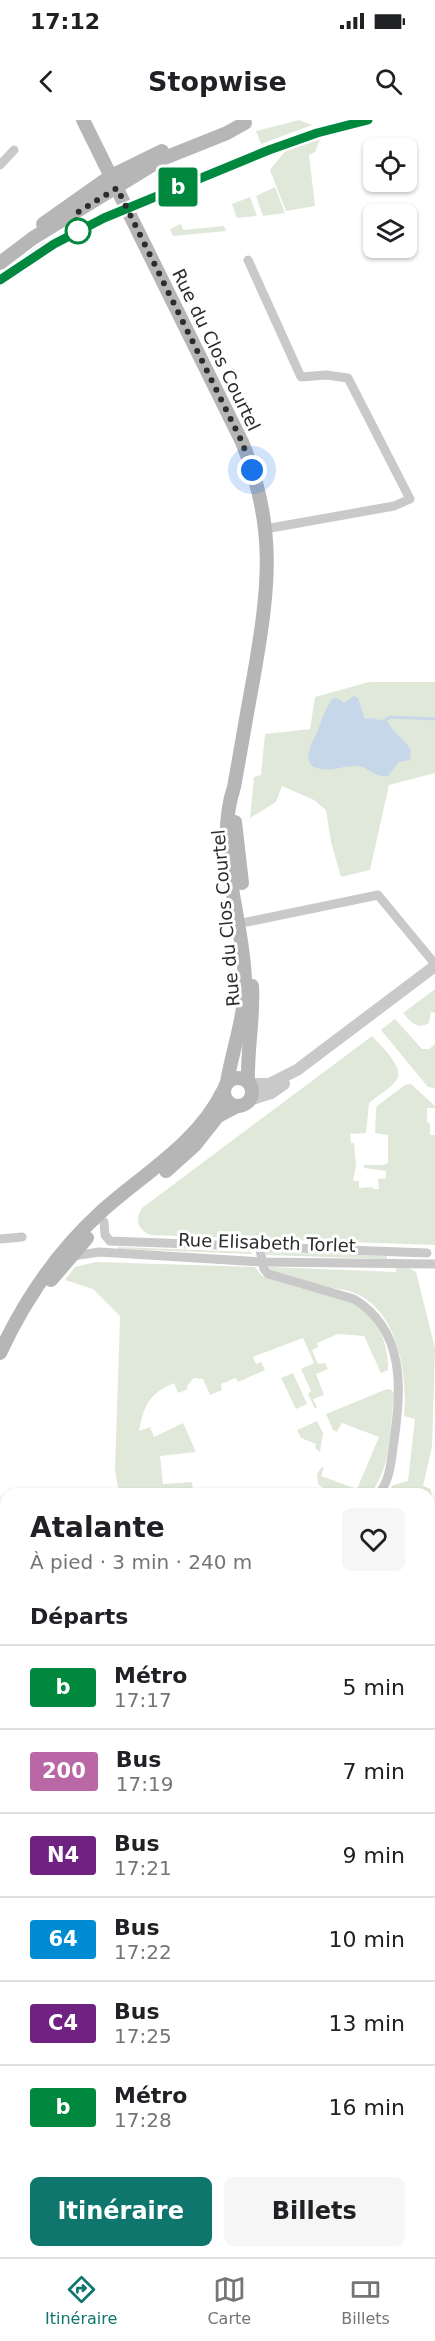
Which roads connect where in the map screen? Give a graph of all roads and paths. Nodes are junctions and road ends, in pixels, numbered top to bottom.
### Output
1 (83, 120) edge
2 (250, 121) edge
3 (14, 150) dead end
4 (0, 165) edge
5 (114, 182) junction
6 (248, 260) dead end
7 (0, 263) edge
8 (265, 529) junction
9 (234, 787) junction
10 (247, 922) junction
11 (435, 965) edge
12 (297, 1070) junction
13 (249, 1083) junction
14 (225, 1086) junction
15 (243, 1103) junction
16 (112, 1203) junction
17 (104, 1222) junction
18 (88, 1236) junction
19 (22, 1237) dead end
20 (0, 1239) edge
21 (73, 1239) junction
22 (110, 1241) junction
23 (259, 1245) junction
24 (99, 1252) junction
25 (427, 1253) dead end
26 (70, 1256) junction
27 (262, 1262) junction
28 (435, 1264) edge
29 (16, 1324) junction
30 (0, 1353) edge
31 (382, 1488) edge

1 - 5 main road, Rue du Clos Courtel
2 - 5 main road
3 - 4 street
5 - 7 main road
5 - 8 main road, Rue du Clos Courtel
6 - 8 street
8 - 9 main road, Rue du Clos Courtel
9 - 10 main road, Rue du Clos Courtel
9 - 14 main road, Rue du Clos Courtel
10 - 11 street
10 - 13 main road, Rue du Clos Courtel
11 - 12 street
12 - 13 street
12 - 15 street
13 - 14 main road
13 - 15 main road
14 - 15 main road
14 - 16 main road, Rue du Clos Courtel
15 - 17 main road
16 - 18 street
16 - 21 main road, Rue du Clos Courtel
17 - 18 main road
17 - 22 street
18 - 21 street, Rue Elisabeth Torlet
18 - 22 street, Rue Elisabeth Torlet
18 - 24 street
18 - 26 main road
19 - 20 street
21 - 29 main road, Rue du Clos Courtel
22 - 23 street, Rue Elisabeth Torlet
23 - 25 street, Rue Elisabeth Torlet
23 - 27 street
24 - 26 street, Rue Elisabeth Torlet
24 - 27 street, Rue Elisabeth Torlet
26 - 29 main road
27 - 28 street, Rue Elisabeth Torlet
27 - 31 street
29 - 30 main road

